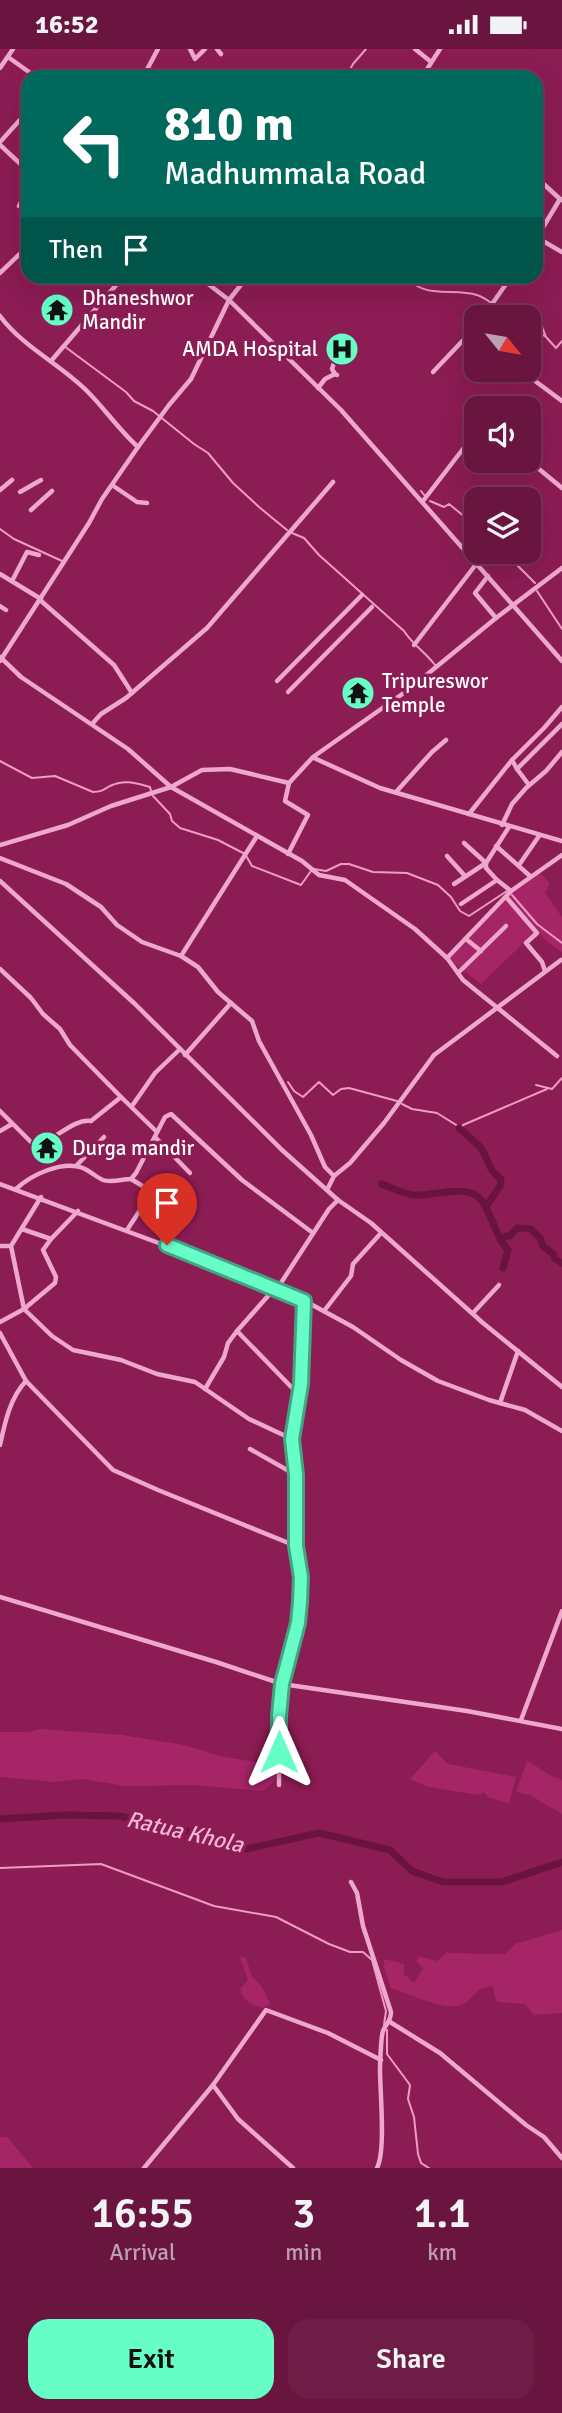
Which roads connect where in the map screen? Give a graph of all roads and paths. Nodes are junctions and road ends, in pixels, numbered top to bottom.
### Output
1 (13, 49) edge
2 (158, 49) edge
3 (190, 49) edge
4 (205, 49) edge
5 (415, 49) edge
6 (440, 49) edge
7 (8, 57) junction
8 (430, 61) junction
9 (0, 68) edge
10 (26, 70) edge
11 (147, 70) edge
12 (426, 70) edge
13 (21, 119) edge
14 (0, 143) edge
15 (21, 164) edge
16 (543, 183) edge
17 (561, 199) edge
18 (21, 202) edge
19 (19, 206) dead end
20 (543, 226) edge
21 (543, 241) edge
22 (562, 252) edge
23 (21, 253) edge
24 (0, 273) edge
25 (116, 284) edge
26 (210, 284) edge
27 (242, 284) edge
28 (506, 284) edge
29 (229, 300) junction
30 (491, 305) edge
31 (0, 316) edge
32 (464, 339) edge
33 (335, 360) dead end
34 (51, 361) junction
35 (433, 372) dead end
36 (536, 382) edge
37 (318, 388) junction
38 (562, 401) edge
39 (138, 447) junction
40 (464, 448) edge
41 (541, 471) edge
42 (12, 480) dead end
43 (41, 480) dead end
44 (333, 482) dead end
45 (112, 485) junction
46 (562, 488) edge
47 (0, 490) edge
48 (52, 491) dead end
49 (20, 492) dead end
50 (423, 501) junction
51 (147, 503) dead end
52 (31, 510) dead end
53 (464, 548) edge
54 (38, 555) dead end
55 (476, 564) edge
56 (478, 564) edge
57 (562, 568) edge
58 (0, 574) edge
59 (488, 576) junction
60 (12, 581) junction
61 (362, 596) dead end
62 (41, 600) junction
63 (0, 606) edge
64 (512, 606) junction
65 (372, 607) dead end
66 (6, 610) dead end
67 (496, 618) junction
68 (414, 645) dead end
69 (1, 659) edge
70 (562, 661) edge
71 (277, 681) dead end
72 (288, 692) dead end
73 (132, 693) junction
74 (562, 707) edge
75 (92, 724) junction
76 (562, 724) edge
77 (446, 740) dead end
78 (562, 752) edge
79 (313, 758) junction
80 (512, 760) junction
81 (517, 769) junction
82 (289, 783) junction
83 (529, 785) junction
84 (171, 786) junction
85 (396, 792) junction
86 (469, 814) junction
87 (502, 825) junction
88 (509, 827) junction
89 (257, 836) junction
90 (539, 836) junction
91 (562, 841) edge
92 (464, 843) dead end
93 (0, 845) edge
94 (496, 846) junction
95 (288, 854) junction
96 (562, 855) edge
97 (447, 856) dead end
98 (0, 858) edge
99 (486, 863) junction
100 (519, 865) junction
101 (465, 876) junction
102 (530, 876) junction
103 (497, 880) junction
104 (0, 881) edge
105 (454, 884) dead end
106 (511, 891) junction
107 (506, 897) junction
108 (461, 904) dead end
109 (506, 926) dead end
110 (466, 939) junction
111 (481, 951) junction
112 (181, 956) junction
113 (446, 958) junction
114 (561, 960) edge
115 (0, 969) edge
116 (545, 971) junction
117 (458, 973) junction
118 (231, 1003) junction
119 (498, 1008) junction
120 (179, 1050) junction
121 (185, 1055) junction
122 (557, 1056) dead end
123 (121, 1097) junction
124 (132, 1106) junction
125 (0, 1111) edge
126 (12, 1124) junction
127 (0, 1131) edge
128 (156, 1134) junction
129 (104, 1137) dead end
130 (76, 1166) junction
131 (190, 1173) dead end
132 (334, 1176) junction
133 (131, 1179) junction
134 (0, 1184) edge
135 (327, 1189) junction
136 (15, 1190) junction
137 (152, 1192) junction
138 (41, 1197) junction
139 (338, 1200) junction
140 (174, 1209) dead end
141 (78, 1211) junction
142 (22, 1229) junction
143 (127, 1230) junction
144 (313, 1233) junction
145 (381, 1233) junction
146 (51, 1239) junction
147 (0, 1246) edge
148 (11, 1246) junction
149 (499, 1285) dead end
150 (276, 1289) junction
151 (304, 1301) junction
152 (24, 1309) junction
153 (324, 1311) junction
154 (473, 1313) junction
155 (0, 1322) edge
156 (237, 1331) junction
157 (0, 1333) edge
158 (518, 1351) junction
159 (26, 1381) junction
160 (562, 1387) edge
161 (205, 1389) junction
162 (299, 1395) junction
163 (500, 1403) junction
164 (562, 1431) edge
165 (292, 1439) junction
166 (0, 1445) edge
167 (250, 1449) dead end
168 (296, 1475) junction
169 (296, 1546) junction
170 (0, 1597) edge
171 (562, 1611) edge
172 (282, 1684) junction
173 (521, 1720) junction
174 (562, 1729) edge
175 (279, 1785) dead end
176 (351, 1882) dead end
177 (390, 2022) junction
178 (381, 2060) junction
179 (213, 2085) junction
180 (562, 2158) edge
181 (144, 2168) edge
182 (293, 2168) edge
183 (377, 2168) edge

1 - 7 street
2 - 11 street
3 - 4 street
5 - 8 street
6 - 8 street
7 - 9 street
7 - 10 street
8 - 12 street
13 - 14 street
14 - 15 street
16 - 17 street
17 - 20 street
18 - 19 street
21 - 22 street
23 - 24 street
25 - 34 street
26 - 29 street
27 - 29 street
28 - 30 street
29 - 37 street
29 - 39 street
31 - 34 street
32 - 35 street
33 - 37 street
34 - 39 street
36 - 38 street
37 - 50 street
39 - 45 street
40 - 50 street
41 - 46 street
42 - 47 street
43 - 49 street
44 - 73 street
45 - 51 street
45 - 62 street
48 - 52 street
50 - 53 street
54 - 60 street
55 - 68 street
56 - 59 street
57 - 64 street
58 - 60 street
59 - 64 street
59 - 67 street
60 - 62 street
61 - 71 street
62 - 69 street
62 - 73 street
63 - 66 street
64 - 67 street
64 - 70 street
65 - 72 street
67 - 79 street
69 - 75 street
73 - 75 street
74 - 80 street
75 - 84 street
76 - 81 street
77 - 85 street
78 - 83 street
79 - 82 street
79 - 85 street
80 - 81 street
80 - 86 street
81 - 83 street
82 - 84 street
82 - 95 street
83 - 87 street
84 - 89 street
84 - 93 street
85 - 86 street
86 - 87 street
87 - 88 street
88 - 90 street
88 - 94 street
89 - 95 street
89 - 112 street
90 - 91 street
90 - 100 street
92 - 99 street
94 - 99 street
94 - 100 street
95 - 113 street
96 - 102 street
97 - 101 street
98 - 112 street
99 - 101 street
99 - 103 street
100 - 102 street
101 - 105 street
102 - 106 street
103 - 106 street
103 - 108 street
104 - 120 street
106 - 107 street
107 - 110 street
107 - 116 street
109 - 111 street
110 - 111 street
110 - 113 street
111 - 117 street
112 - 118 street
113 - 117 street
114 - 116 street
115 - 123 street
116 - 119 street
117 - 119 street
118 - 121 street
118 - 132 street
119 - 122 street
119 - 132 street
120 - 121 street
120 - 124 street
121 - 135 street
123 - 124 street
123 - 126 street
124 - 128 street
125 - 126 street
126 - 127 street
128 - 131 street
128 - 133 street
128 - 144 street
129 - 130 street
130 - 133 street
130 - 136 street
132 - 135 street
133 - 137 street
134 - 136 street
135 - 139 street
136 - 138 street
137 - 140 street
137 - 143 street
138 - 141 street
138 - 142 street
139 - 144 street
139 - 145 street
141 - 143 street
141 - 146 street
142 - 146 street
142 - 148 street
143 - 150 street
144 - 150 street
145 - 153 street
145 - 154 street
146 - 152 street
147 - 148 street
148 - 152 street
149 - 154 street
150 - 151 street
150 - 156 street
151 - 153 street
151 - 162 street
152 - 155 street
152 - 161 street
153 - 163 street
154 - 158 street
156 - 161 street
156 - 162 street
157 - 159 street
158 - 160 street
158 - 163 street
159 - 166 street
159 - 169 street
161 - 165 street
162 - 165 street
163 - 164 street
165 - 168 street
167 - 168 street
168 - 169 street
169 - 172 street
170 - 172 street
171 - 173 street
172 - 173 street
172 - 175 street
173 - 174 street
176 - 177 street
177 - 178 street
177 - 180 street
178 - 179 street
178 - 183 street
179 - 181 street
179 - 182 street

